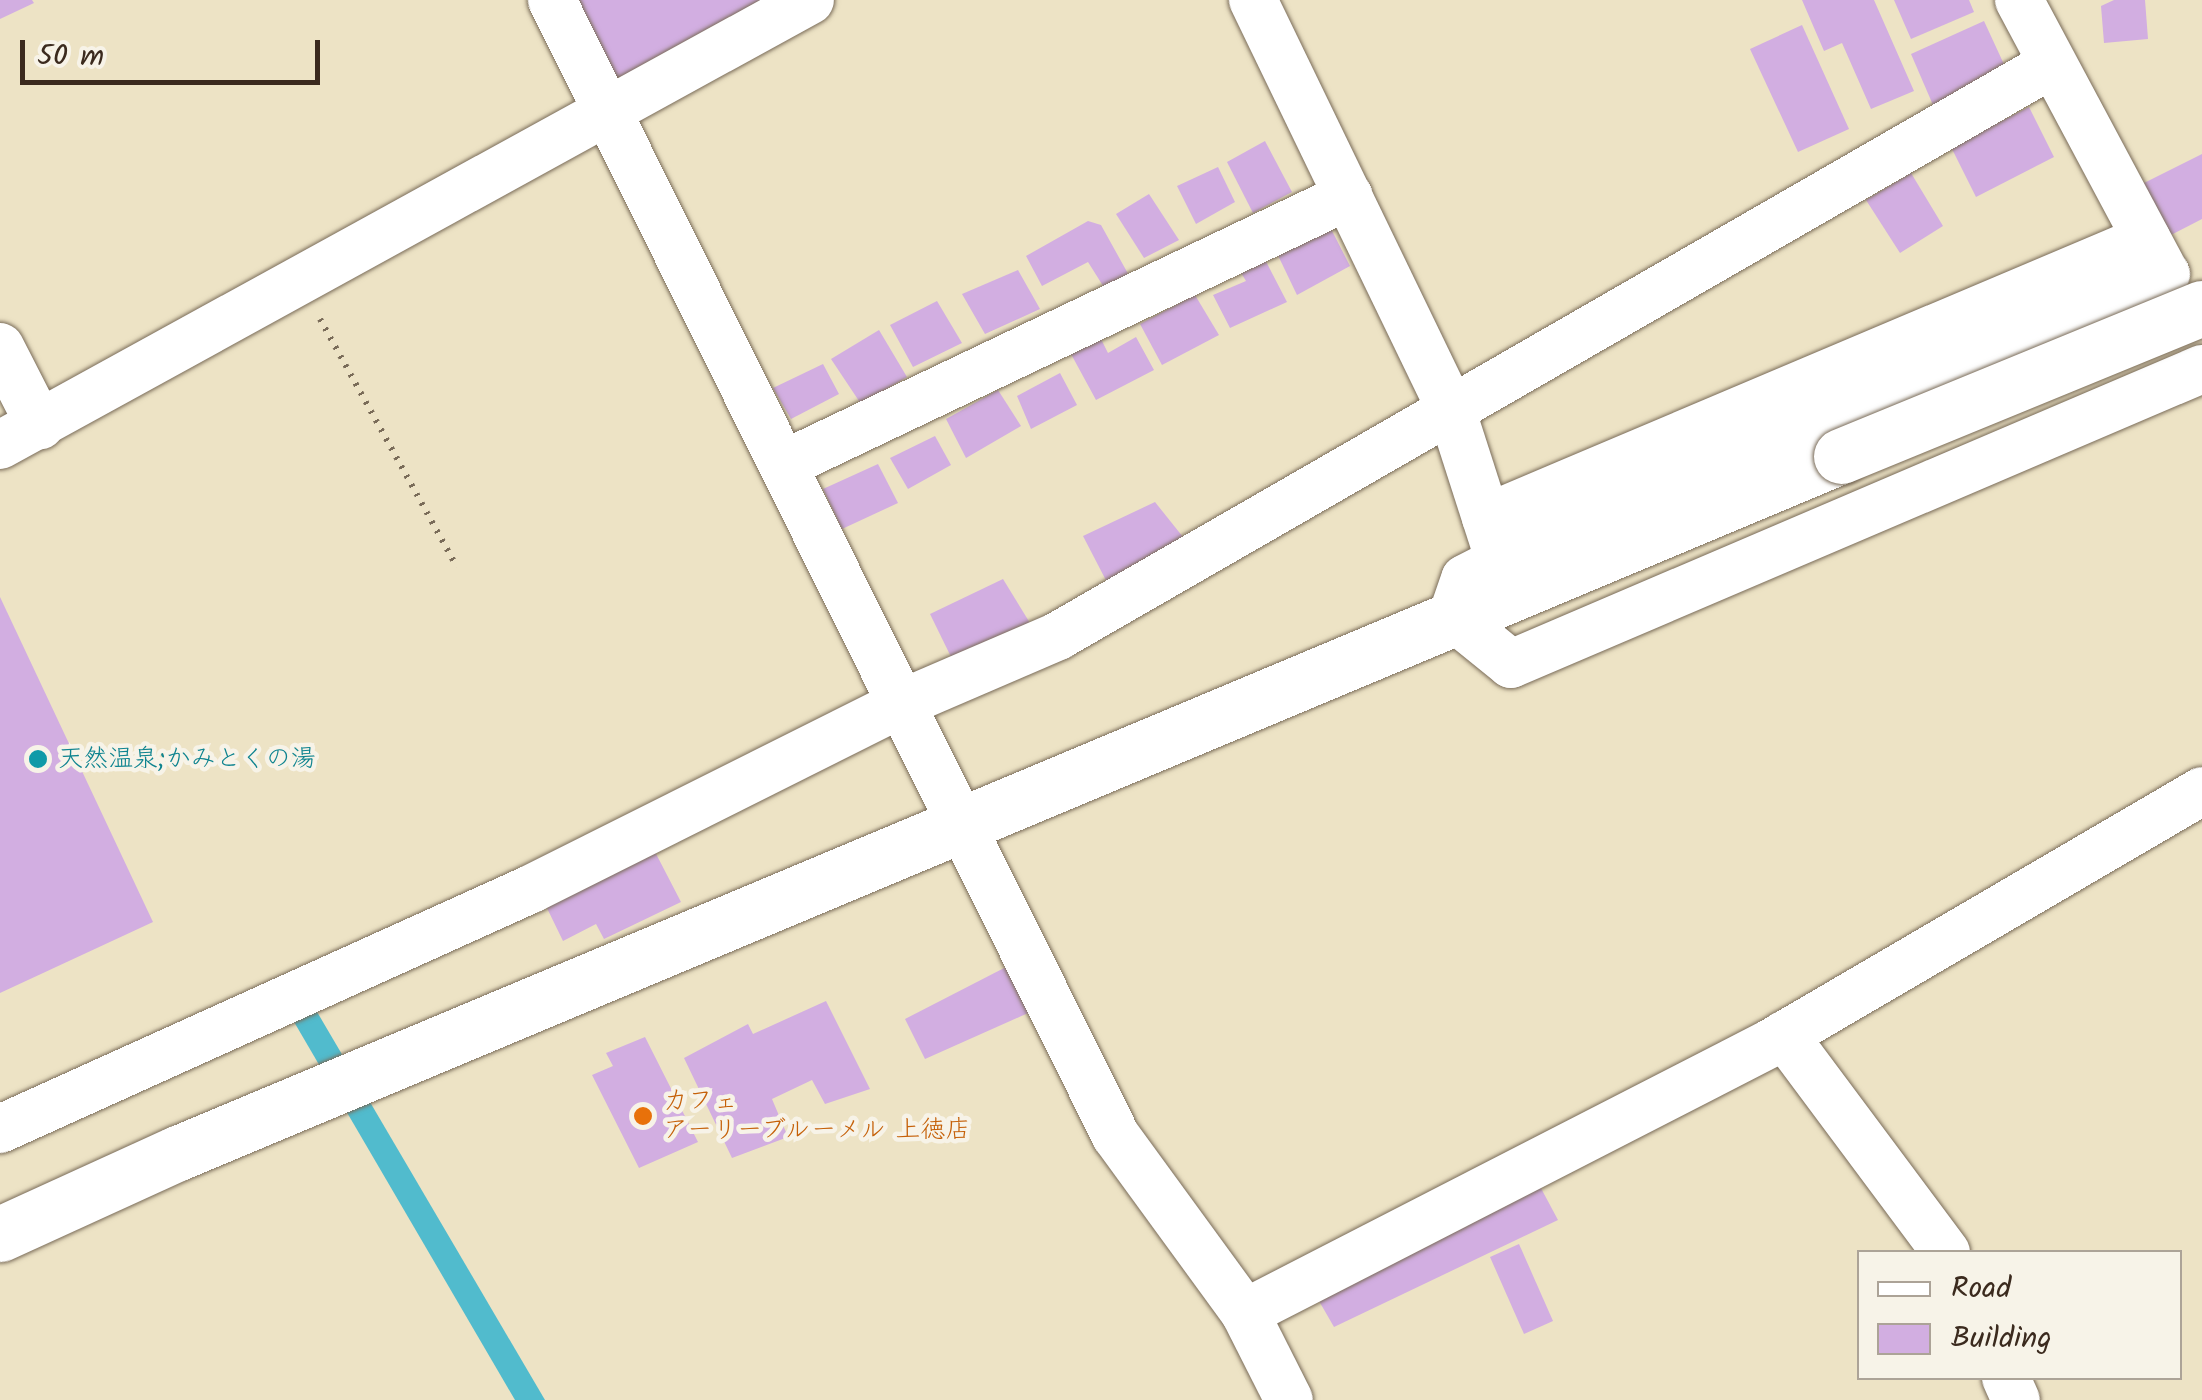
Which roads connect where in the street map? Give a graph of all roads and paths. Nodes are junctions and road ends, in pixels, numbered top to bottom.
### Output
1 (552, 0) edge
2 (810, 0) edge
3 (1253, 0) edge
4 (2019, 0) edge
5 (2050, 65) junction
6 (608, 114) junction
7 (1348, 196) junction
8 (2171, 274) edge
9 (300, 282) junction
10 (2202, 338) edge
11 (0, 348) edge
12 (2202, 369) edge
13 (1452, 412) junction
14 (20, 435) edge
15 (784, 464) junction
16 (1493, 539) junction
17 (457, 567) dead end
18 (1452, 616) junction
19 (905, 702) junction
20 (2202, 791) edge
21 (966, 828) junction
22 (1784, 1035) junction
23 (0, 1129) edge
24 (0, 1234) edge
25 (1945, 1250) edge
26 (1246, 1313) junction
27 (1289, 1400) edge

1 - 6 street
2 - 6 street
3 - 7 street
4 - 5 street
5 - 8 street
5 - 13 street
6 - 9 street
6 - 15 street
7 - 13 street
7 - 15 street
8 - 10 street
8 - 16 street
8 - 18 street, bridge
9 - 14 street
9 - 17 path
11 - 14 street
12 - 18 street
13 - 16 street
13 - 19 street
15 - 19 street
16 - 18 street
18 - 21 street
19 - 21 street
19 - 23 street
20 - 22 street
21 - 24 street
21 - 26 street
22 - 25 street
22 - 26 street
26 - 27 street

